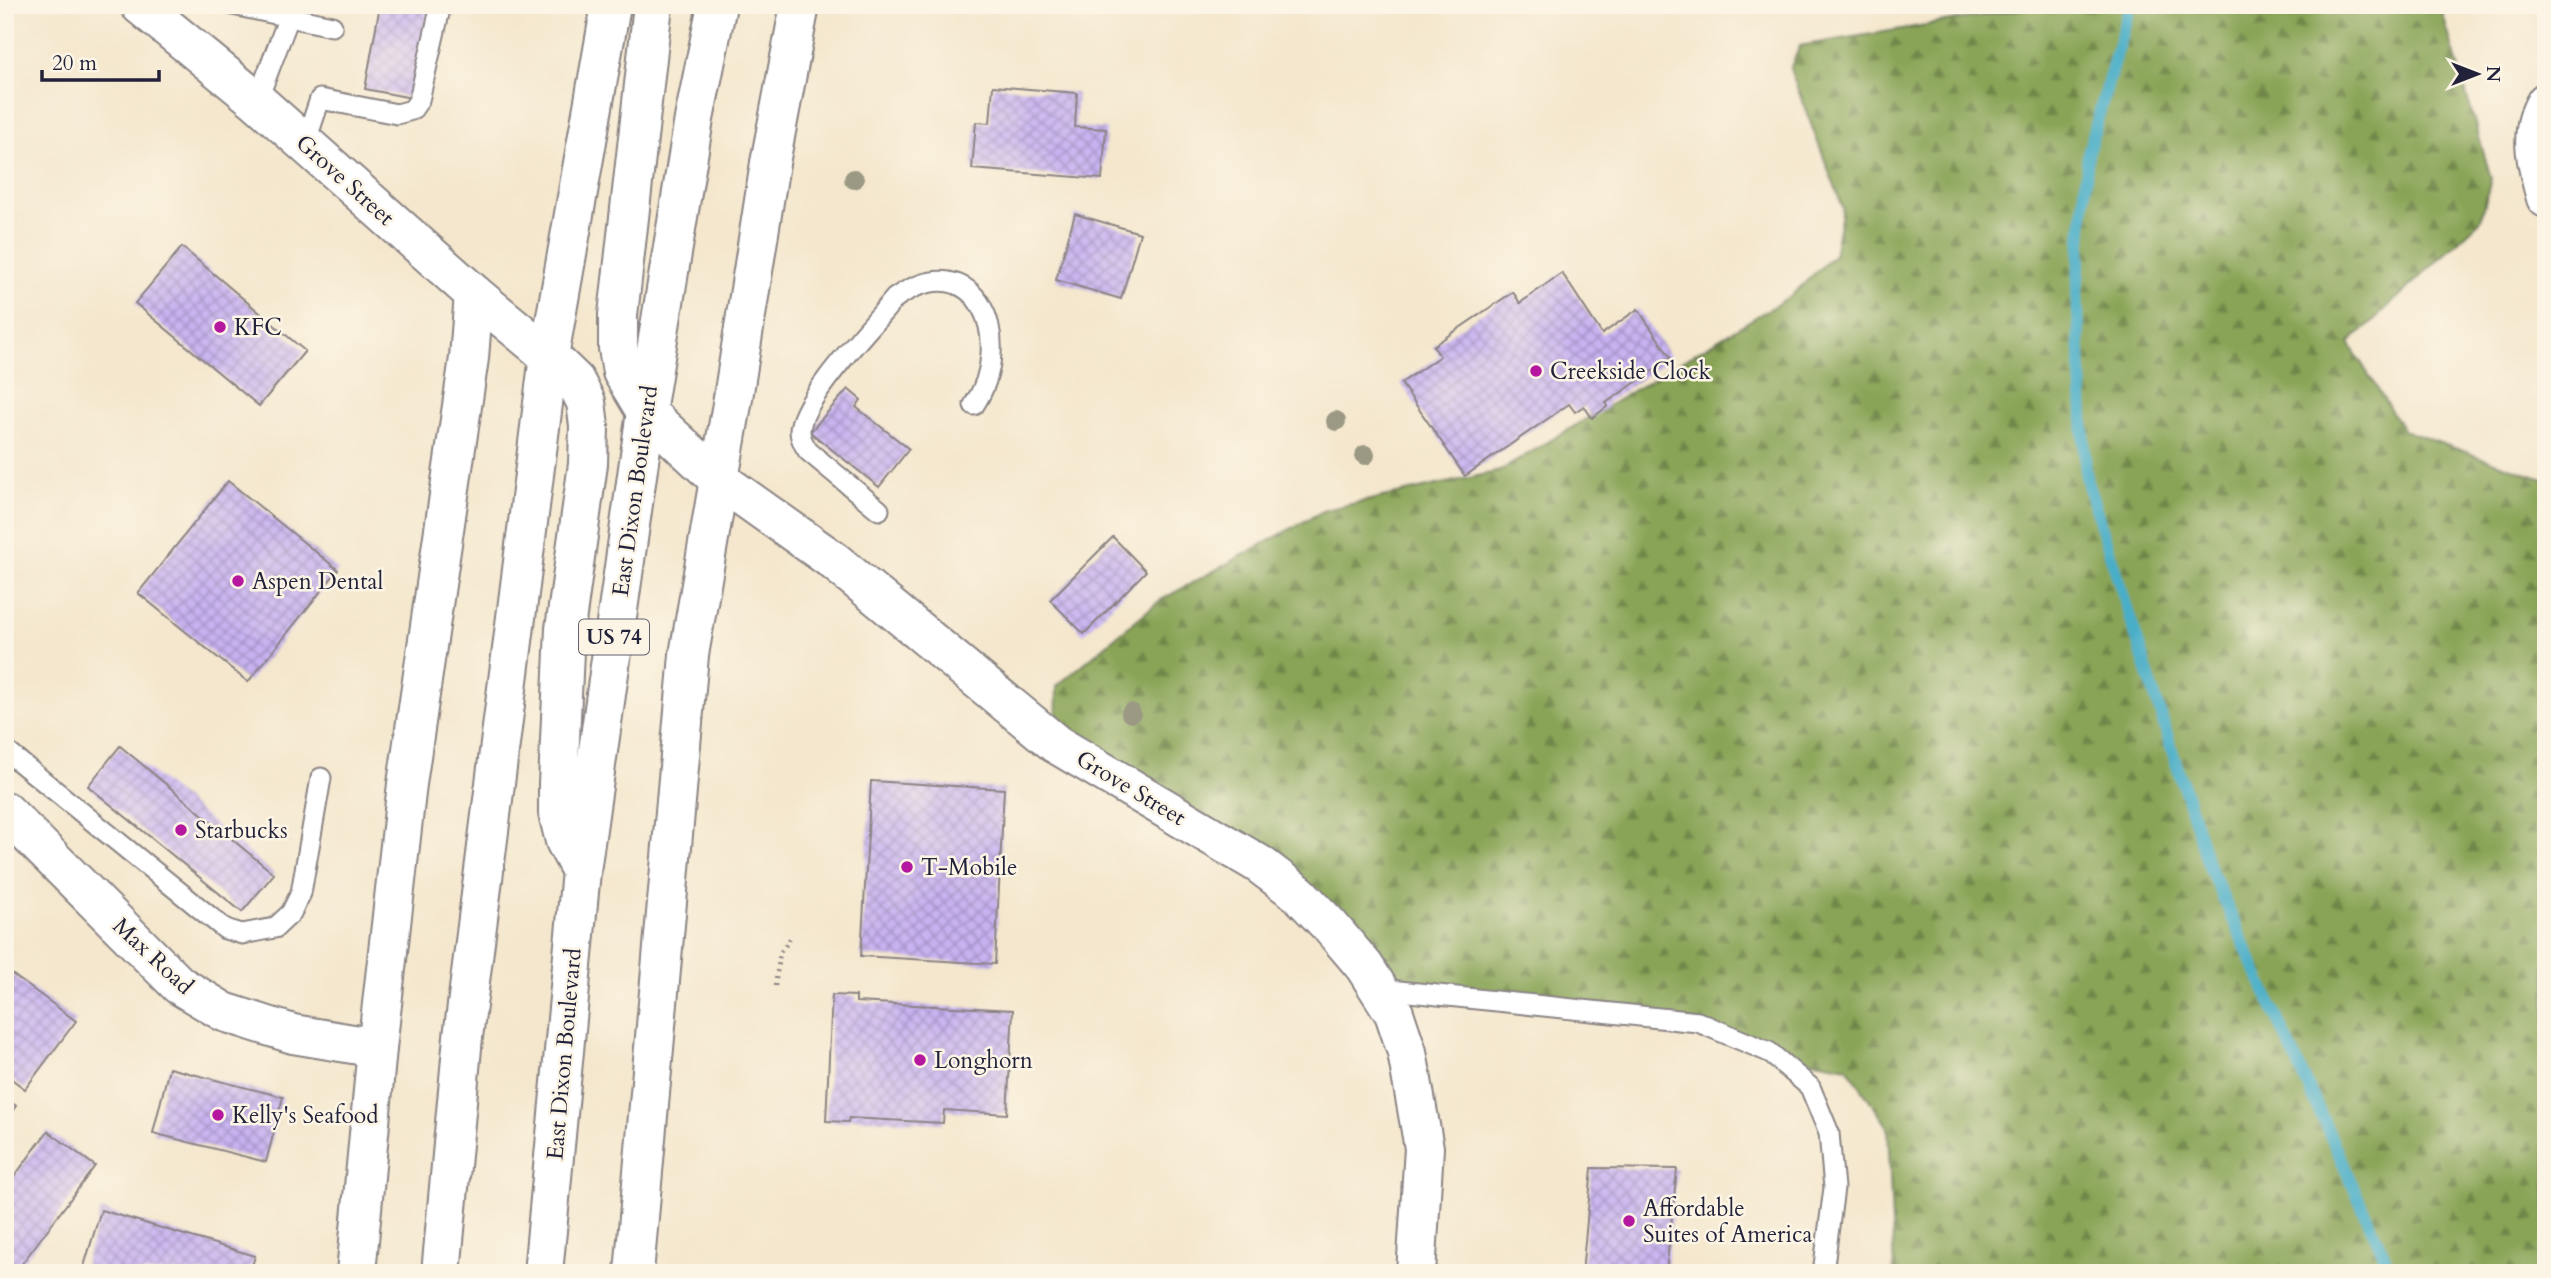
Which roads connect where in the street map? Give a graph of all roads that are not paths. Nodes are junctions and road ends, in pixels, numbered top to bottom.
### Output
1 (233, 5) edge
2 (441, 5) edge
3 (611, 5) edge
4 (653, 5) edge
5 (717, 5) edge
6 (800, 5) edge
7 (160, 12) edge
8 (289, 17) junction
9 (332, 26) dead end
10 (257, 101) junction
11 (2546, 102) edge
12 (305, 144) junction
13 (2546, 198) edge
14 (474, 293) junction
15 (549, 356) junction
16 (974, 405) dead end
17 (646, 412) junction
18 (717, 478) junction
19 (879, 510) dead end
20 (5, 750) edge
21 (321, 778) dead end
22 (5, 811) edge
23 (581, 871) junction
24 (1379, 989) junction
25 (377, 1048) junction
26 (356, 1273) edge
27 (441, 1273) edge
28 (543, 1273) edge
29 (634, 1273) edge
30 (1416, 1273) edge
31 (1823, 1273) edge

1 - 8 lane
2 - 12 lane
3 - 15 main road
4 - 17 main road, Grove Street
5 - 17 main road, East Dixon Boulevard / US 74
6 - 18 main road
7 - 10 main road, Grove Street
8 - 9 lane
8 - 10 lane
10 - 12 main road, Grove Street
11 - 13 main road
12 - 14 main road, Grove Street
14 - 15 main road, Grove Street
14 - 25 main road
15 - 23 main road, Grove Street
15 - 27 main road
16 - 19 lane
17 - 18 main road, Grove Street
17 - 23 main road, East Dixon Boulevard / US 74
18 - 24 main road, Grove Street
18 - 29 main road
20 - 21 lane
22 - 25 main road, Max Road
23 - 28 main road, East Dixon Boulevard / US 74
24 - 30 main road, Grove Street
24 - 31 lane
25 - 26 main road

